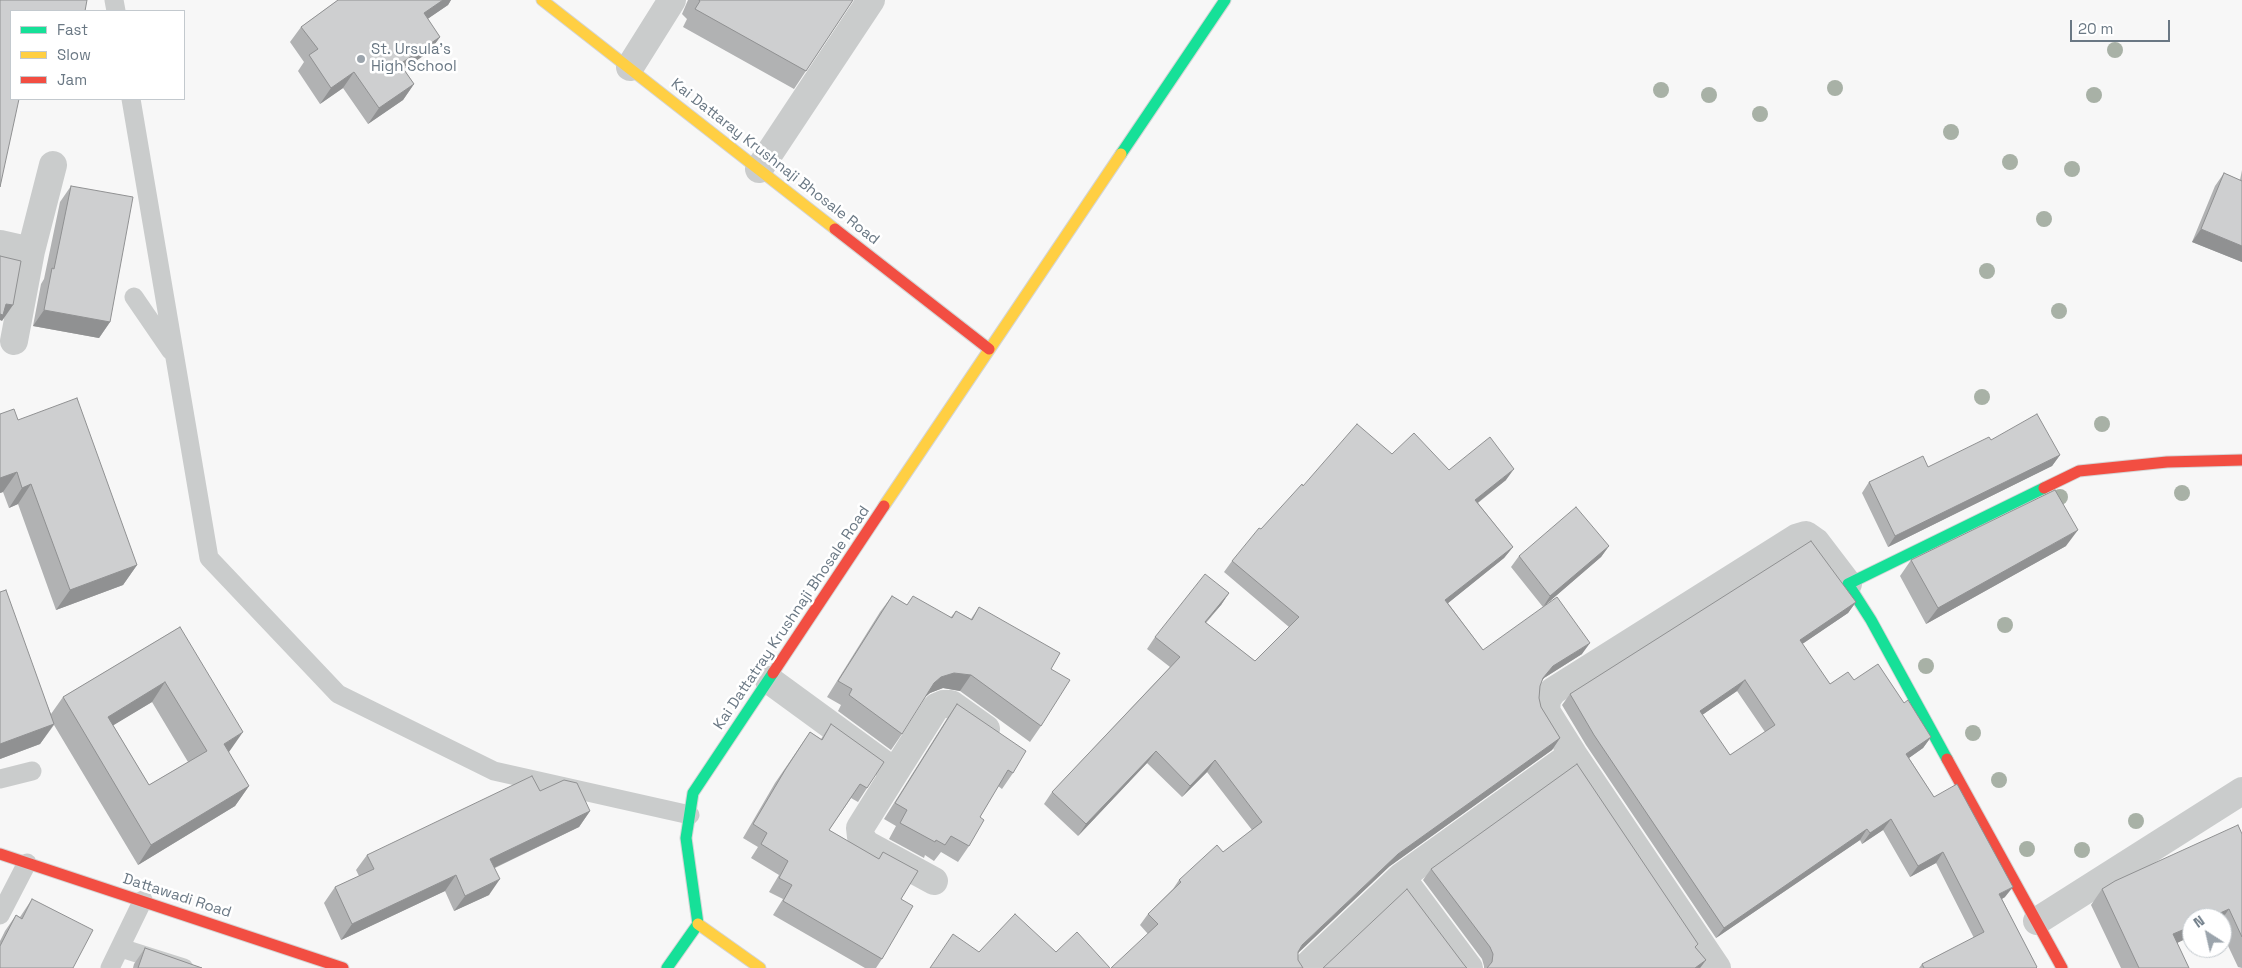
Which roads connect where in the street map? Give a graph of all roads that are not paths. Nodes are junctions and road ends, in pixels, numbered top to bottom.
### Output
1 (542, 0) edge
2 (672, 0) edge
3 (872, 0) edge
4 (1225, 0) edge
5 (630, 67) junction
6 (130, 100) edge
7 (53, 165) dead end
8 (759, 169) junction
9 (0, 244) edge
10 (31, 251) junction
11 (134, 298) dead end
12 (14, 341) dead end
13 (989, 349) junction
14 (174, 356) junction
15 (2242, 460) edge
16 (1848, 584) junction
17 (769, 680) junction
18 (1004, 742) edge
19 (1573, 754) junction
20 (32, 771) dead end
21 (895, 772) junction
22 (0, 779) edge
23 (2242, 791) edge
24 (690, 815) junction
25 (8, 859) edge
26 (1401, 877) junction
27 (934, 881) dead end
28 (143, 900) junction
29 (0, 915) edge
30 (2036, 921) junction
31 (698, 924) junction
32 (121, 948) junction
33 (336, 967) edge
34 (110, 968) edge
35 (184, 968) edge
36 (667, 968) edge
37 (760, 968) edge
38 (1305, 968) edge
39 (1469, 968) edge
40 (1717, 968) edge
41 (2062, 968) edge

1 - 5 street, Kai Dattaray Krushnaji Bhosale Road
2 - 5 street
3 - 8 street
4 - 13 street, Kai Dattatray Krushnaji Bhosale Road
5 - 8 street, Kai Dattaray Krushnaji Bhosale Road
6 - 14 lane
7 - 10 street
8 - 13 street, Kai Dattaray Krushnaji Bhosale Road
9 - 10 street
10 - 12 street
11 - 14 lane
13 - 17 street, Kai Dattatray Krushnaji Bhosale Road
14 - 24 lane
15 - 16 street
16 - 19 street
16 - 30 street
17 - 21 street
17 - 24 street, Kai Dattatray Krushnaji Bhosale Road
18 - 21 street
19 - 26 street
19 - 40 street
20 - 22 lane
21 - 27 street
23 - 30 street
24 - 31 street, Kai Dattatray Krushnaji Bhosale Road
25 - 28 street, Dattawadi Road
25 - 29 lane
26 - 38 street
26 - 39 street
28 - 32 lane
28 - 33 street, Dattawadi Road
30 - 41 street
31 - 36 street
31 - 37 street
32 - 34 lane
32 - 35 lane

